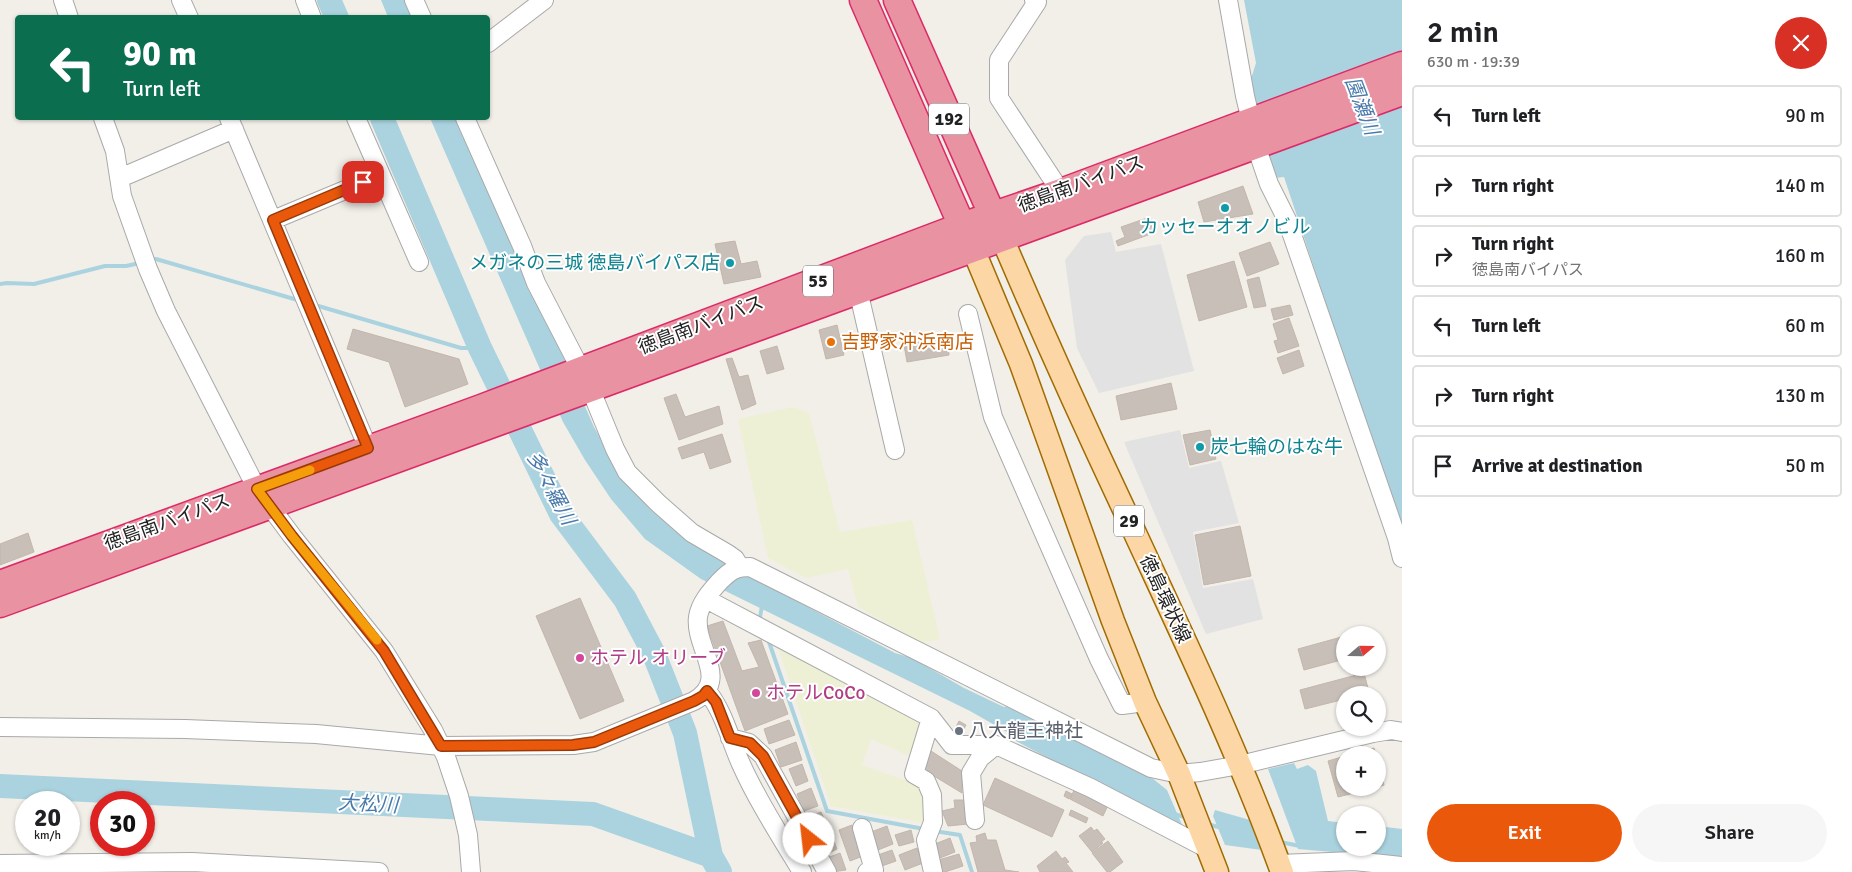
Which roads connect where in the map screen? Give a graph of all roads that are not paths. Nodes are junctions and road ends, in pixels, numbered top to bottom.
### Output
1 (63, 0) edge
2 (181, 0) edge
3 (305, 0) edge
4 (414, 0) edge
5 (544, 0) edge
6 (863, 0) edge
7 (897, 0) edge
8 (1034, 0) edge
9 (1228, 0) edge
10 (68, 15) edge
11 (187, 15) edge
12 (311, 15) edge
13 (421, 15) edge
14 (490, 41) edge
15 (1402, 65) edge
16 (1402, 92) edge
17 (104, 120) edge
18 (357, 120) edge
19 (467, 120) edge
20 (232, 123) edge
21 (1257, 132) junction
22 (381, 175) junction
23 (119, 176) junction
24 (1060, 192) junction
25 (273, 220) junction
26 (997, 227) junction
27 (967, 238) junction
28 (419, 262) dead end
29 (858, 290) junction
30 (968, 314) dead end
31 (583, 380) junction
32 (486, 416) junction
33 (368, 448) junction
34 (895, 450) dead end
35 (263, 497) junction
36 (1402, 558) edge
37 (736, 568) junction
38 (0, 584) edge
39 (708, 595) junction
40 (0, 604) edge
41 (701, 696) junction
42 (1145, 702) junction
43 (931, 718) junction
44 (0, 727) edge
45 (1402, 732) edge
46 (730, 738) junction
47 (996, 746) junction
48 (444, 751) junction
49 (1240, 765) junction
50 (1179, 774) junction
51 (975, 820) dead end
52 (862, 828) dead end
53 (1207, 845) junction
54 (1279, 863) edge
55 (0, 864) edge
56 (1391, 867) edge
57 (379, 872) edge
58 (472, 872) edge
59 (802, 872) edge
60 (827, 872) edge
61 (867, 872) edge
62 (933, 872) edge
63 (1217, 872) edge

1 - 10 street
2 - 11 street
3 - 12 street
4 - 13 street
5 - 14 street
6 - 27 highway, 192
7 - 26 highway, 192
8 - 24 street
9 - 21 street
15 - 21 highway, 徳島南バイパス / 55
16 - 21 highway, 徳島南バイパス / 55
17 - 23 street
18 - 22 street
19 - 31 street
20 - 23 street
20 - 25 street
21 - 24 highway, 徳島南バイパス / 55
21 - 26 highway, 徳島南バイパス / 55
21 - 36 street
22 - 25 street
22 - 28 street
23 - 35 street
24 - 26 highway, 徳島南バイパス / 55
25 - 33 street
26 - 27 highway, 徳島南バイパス / 55
26 - 49 main road, 徳島環状線 / 29
27 - 29 highway, 徳島南バイパス / 55
27 - 31 highway, 徳島南バイパス / 55
27 - 42 main road
29 - 31 highway, 徳島南バイパス / 55
29 - 34 street
30 - 42 street
31 - 32 highway, 徳島南バイパス / 55
31 - 37 street
32 - 33 highway, 徳島南バイパス / 55
32 - 35 highway, 徳島南バイパス / 55
33 - 35 highway, 徳島南バイパス / 55
35 - 38 highway, 徳島南バイパス / 55
35 - 40 highway, 徳島南バイパス / 55
35 - 48 street
37 - 39 street
37 - 50 street
39 - 41 street
39 - 43 street
41 - 46 street
41 - 48 street
42 - 50 main road
43 - 47 street
43 - 62 street
44 - 48 street
45 - 49 street
46 - 59 street
46 - 60 street
47 - 51 street
47 - 53 street
48 - 58 street
49 - 50 street
49 - 54 main road, 徳島環状線 / 29
50 - 53 main road
52 - 61 street
53 - 63 main road
54 - 56 street
55 - 57 street

